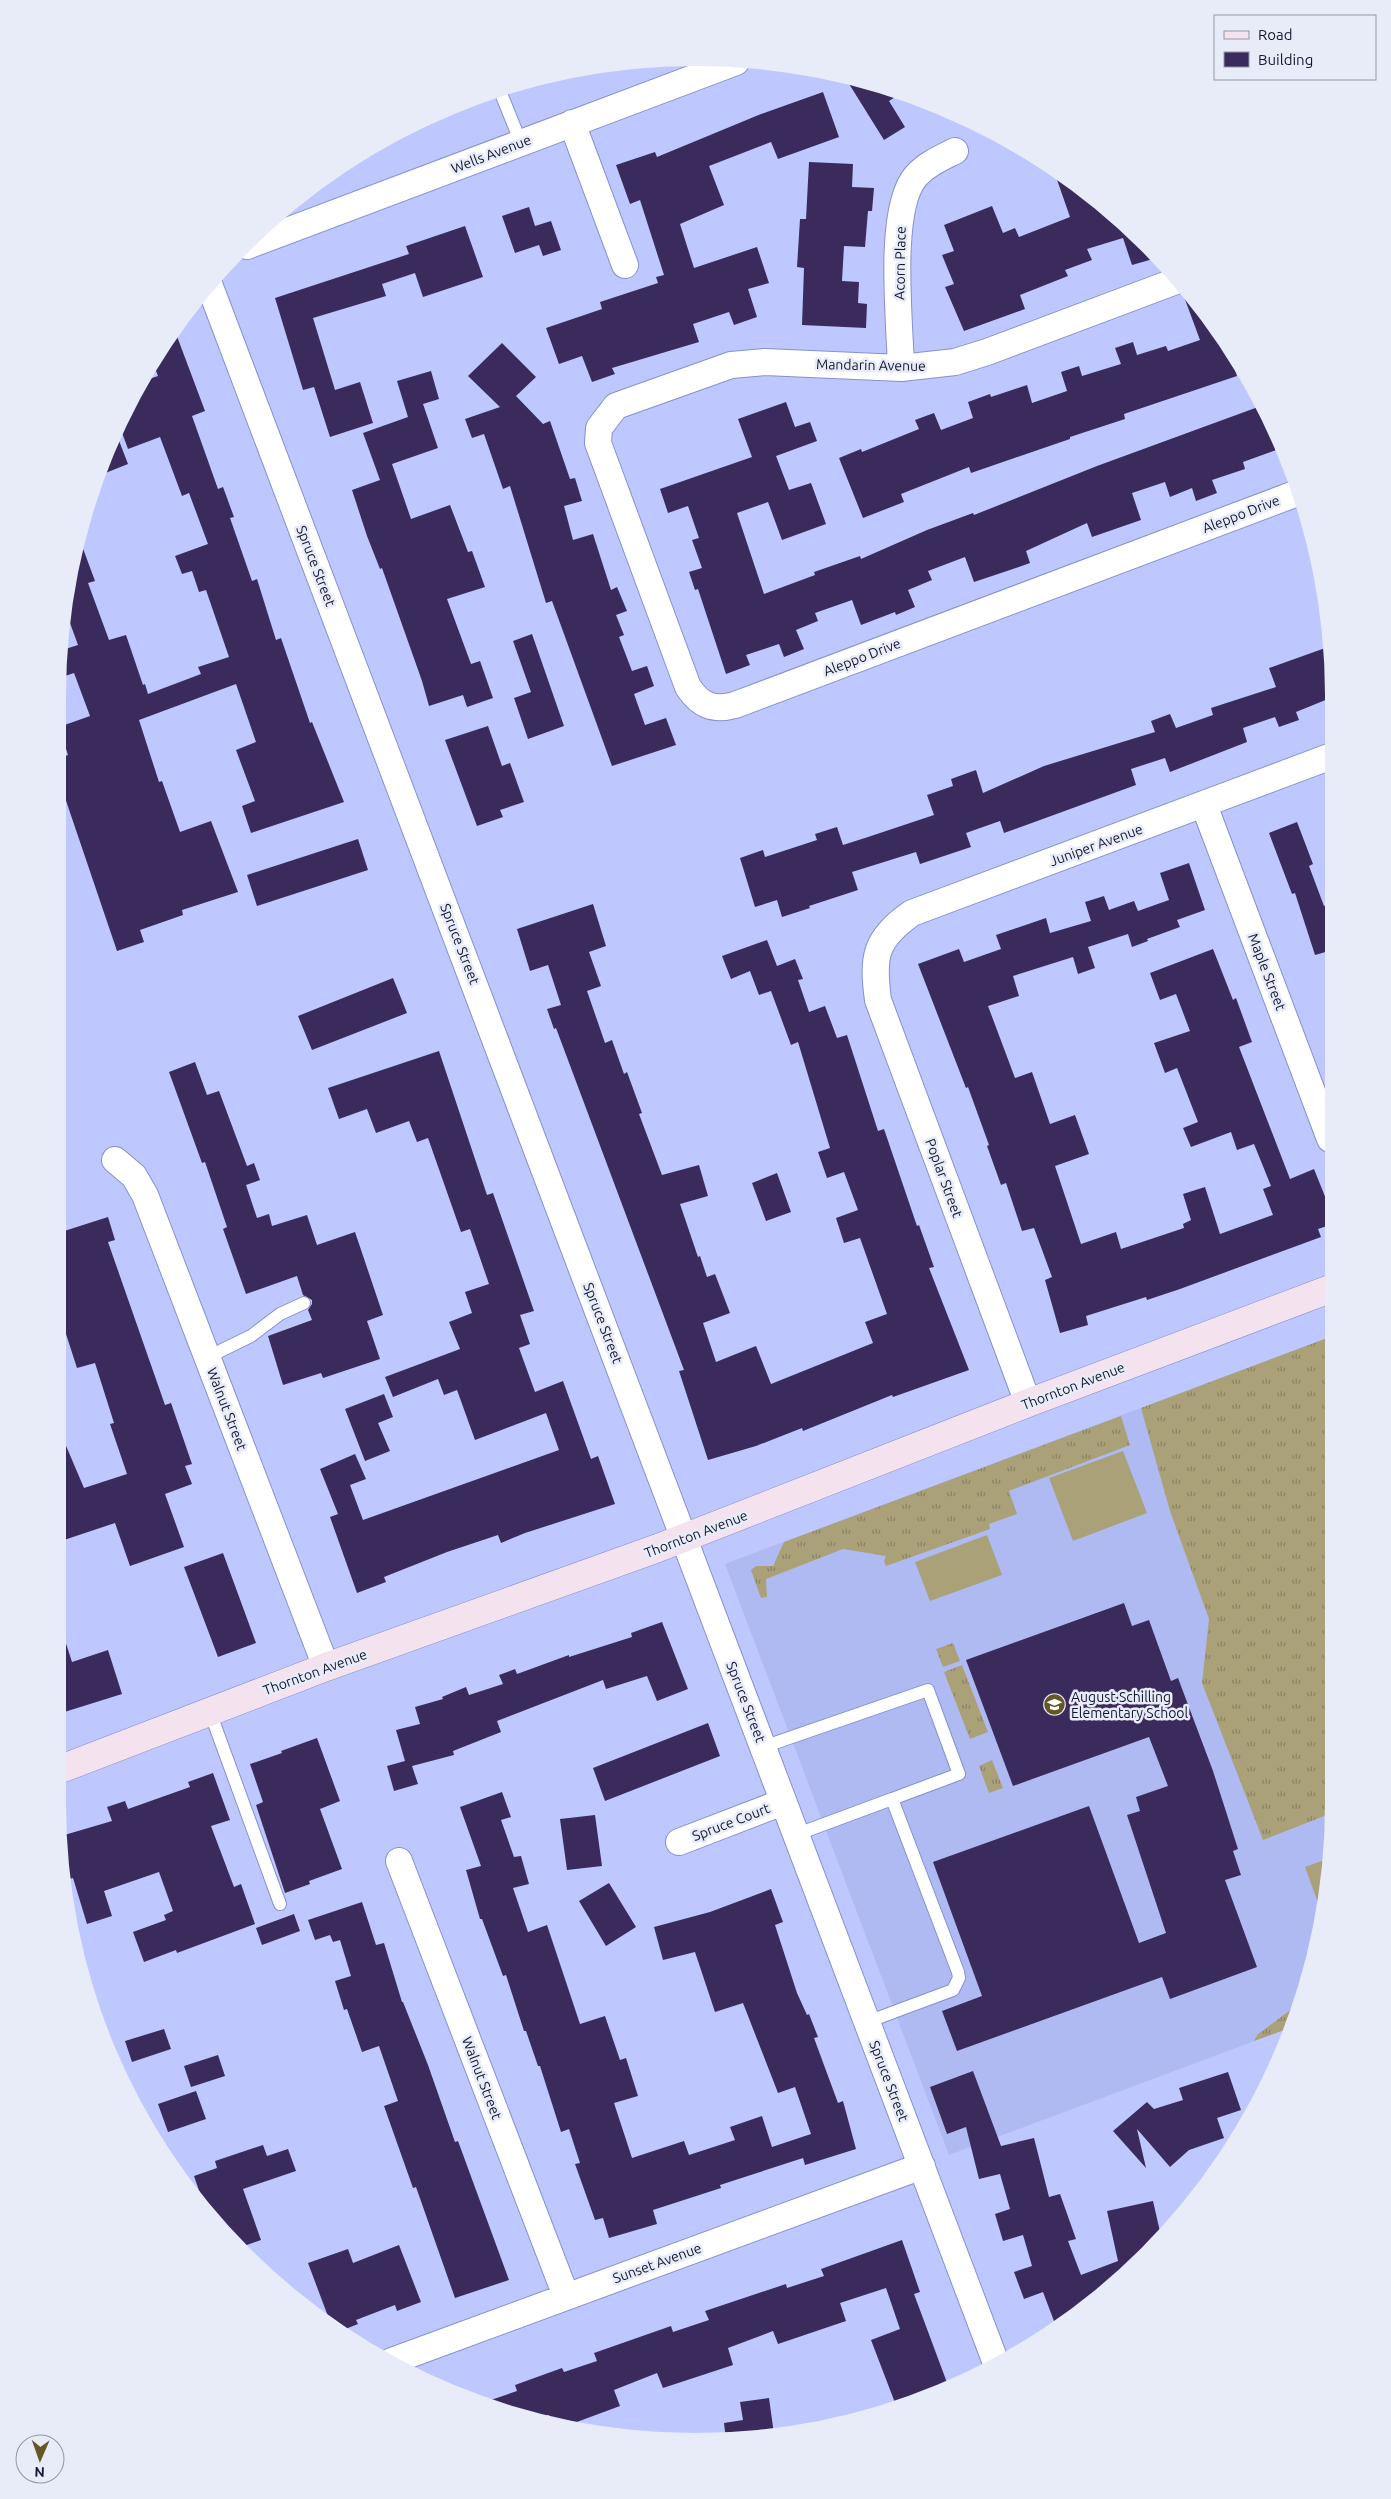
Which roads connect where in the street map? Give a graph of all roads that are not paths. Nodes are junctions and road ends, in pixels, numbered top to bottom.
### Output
1 (722, 67) edge
2 (502, 97) edge
3 (572, 123) junction
4 (521, 143) junction
5 (955, 151) dead end
6 (262, 240) edge
7 (625, 265) dead end
8 (1171, 283) edge
9 (212, 293) edge
10 (901, 368) junction
11 (599, 428) joint
12 (1292, 495) edge
13 (1325, 758) edge
14 (1204, 804) junction
15 (878, 951) joint
16 (1325, 1126) edge
17 (115, 1160) dead end
18 (1325, 1291) edge
19 (304, 1303) dead end
20 (208, 1357) junction
21 (1028, 1403) junction
22 (684, 1538) junction
23 (326, 1667) junction
24 (210, 1712) junction
25 (763, 1747) junction
26 (66, 1767) edge
27 (892, 1799) junction
28 (783, 1802) junction
29 (795, 1834) junction
30 (679, 1842) dead end
31 (399, 1861) dead end
32 (280, 1904) dead end
33 (867, 2022) junction
34 (922, 2166) junction
35 (566, 2296) junction
36 (994, 2357) edge
37 (399, 2358) edge

1 - 3 street, Wells Avenue
2 - 4 lane
3 - 4 street, Wells Avenue
3 - 7 street
4 - 6 street, Wells Avenue
5 - 10 street, Acorn Place
8 - 10 street, Mandarin Avenue
9 - 22 street, Spruce Street
10 - 11 street, Mandarin Avenue
11 - 12 street, Aleppo Drive
13 - 14 street, Juniper Avenue
14 - 15 street, Juniper Avenue
14 - 16 street, Maple Street
15 - 21 street, Poplar Street
17 - 20 street, Walnut Street
18 - 21 main road, Thornton Avenue
19 - 20 lane
20 - 23 street, Walnut Street
21 - 22 main road, Thornton Avenue
22 - 23 main road, Thornton Avenue
22 - 25 street, Spruce Street
23 - 24 main road, Thornton Avenue
24 - 26 main road, Thornton Avenue
24 - 32 lane
25 - 27 lane
25 - 28 street, Spruce Street
27 - 29 lane
27 - 33 lane
28 - 29 street, Spruce Street
28 - 30 street, Spruce Court
29 - 33 street, Spruce Street
31 - 35 street, Walnut Street
33 - 34 street, Spruce Street
34 - 35 street, Sunset Avenue
34 - 36 street, Spruce Street
35 - 37 street, Sunset Avenue

